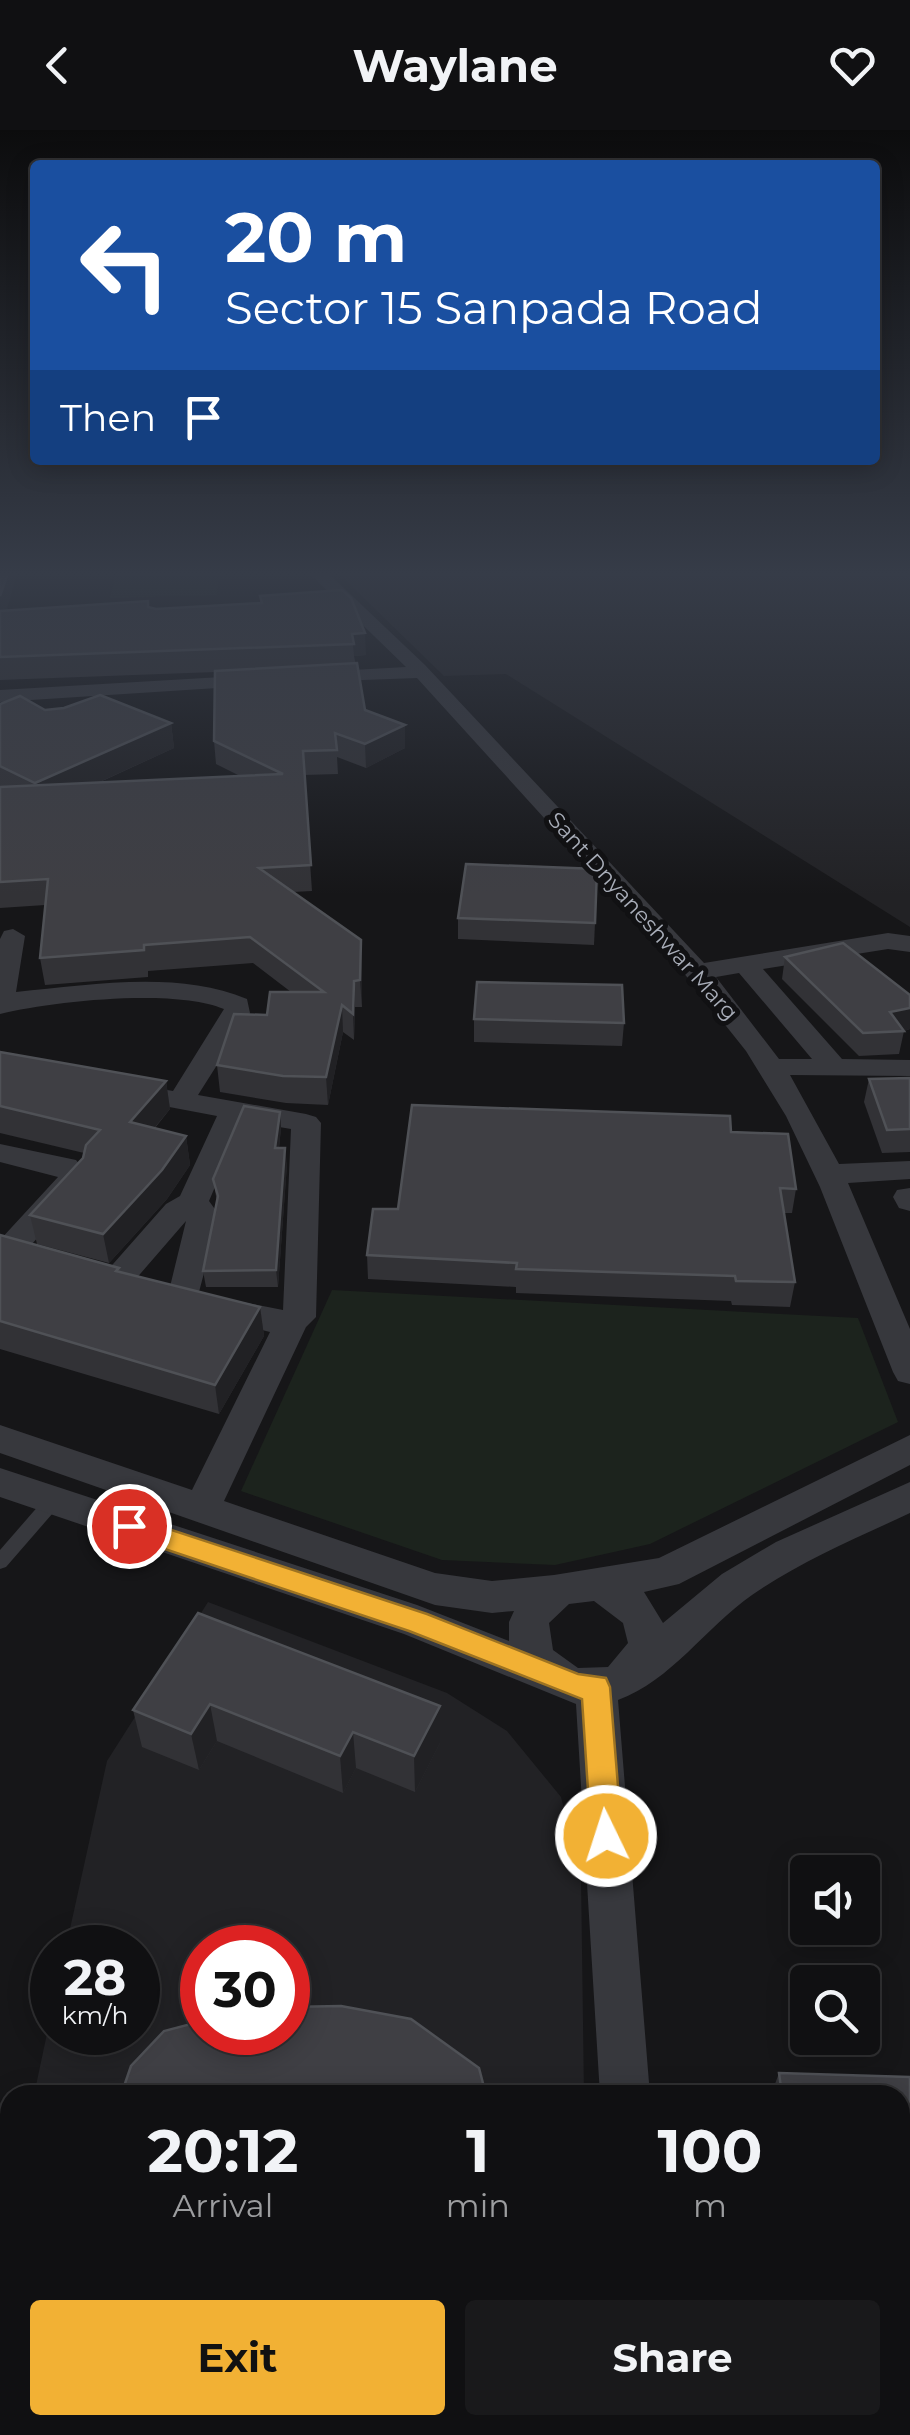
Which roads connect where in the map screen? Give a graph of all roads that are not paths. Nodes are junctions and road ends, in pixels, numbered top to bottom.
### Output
1 (271, 681) edge
2 (429, 681) edge
3 (0, 696) edge
4 (13, 936) dead end
5 (910, 944) edge
6 (745, 964) junction
7 (697, 972) junction
8 (0, 1006) edge
9 (796, 1023) junction
10 (747, 1032) junction
11 (834, 1067) junction
12 (910, 1068) edge
13 (775, 1074) junction
14 (910, 1082) edge
15 (108, 1088) edge
16 (180, 1101) junction
17 (234, 1109) junction
18 (0, 1153) edge
19 (834, 1177) junction
20 (910, 1187) edge
21 (193, 1202) junction
22 (4, 1250) edge
23 (44, 1261) edge
24 (80, 1270) edge
25 (116, 1280) junction
26 (183, 1299) junction
27 (292, 1322) junction
28 (910, 1372) edge
29 (0, 1440) edge
30 (910, 1449) edge
31 (0, 1482) edge
32 (910, 1496) edge
33 (53, 1501) junction
34 (202, 1509) junction
35 (0, 1562) edge
36 (572, 1588) junction
37 (595, 1680) junction
38 (623, 2085) edge

1 - 3 street
2 - 7 street, Sant Dnyaneshwar Marg
4 - 8 street
5 - 6 street
6 - 7 street
6 - 9 street
7 - 10 street, Sant Dnyaneshwar Marg
8 - 16 street
9 - 10 street
9 - 11 street
10 - 13 street, Sant Dnyaneshwar Marg
11 - 12 street
11 - 13 street
13 - 14 street
13 - 19 street, Sant Dnyaneshwar Marg
15 - 16 street
16 - 17 street
17 - 21 street
17 - 27 street
18 - 22 street
19 - 20 street
19 - 28 street, Sant Dnyaneshwar Marg
21 - 25 street
21 - 26 street
22 - 23 street
24 - 25 street
25 - 26 street
26 - 27 street
27 - 34 street
29 - 34 street
30 - 36 street
31 - 33 street
32 - 37 street
33 - 35 lane
33 - 37 street
34 - 36 street
36 - 37 street
36 - 37 street
37 - 38 street

